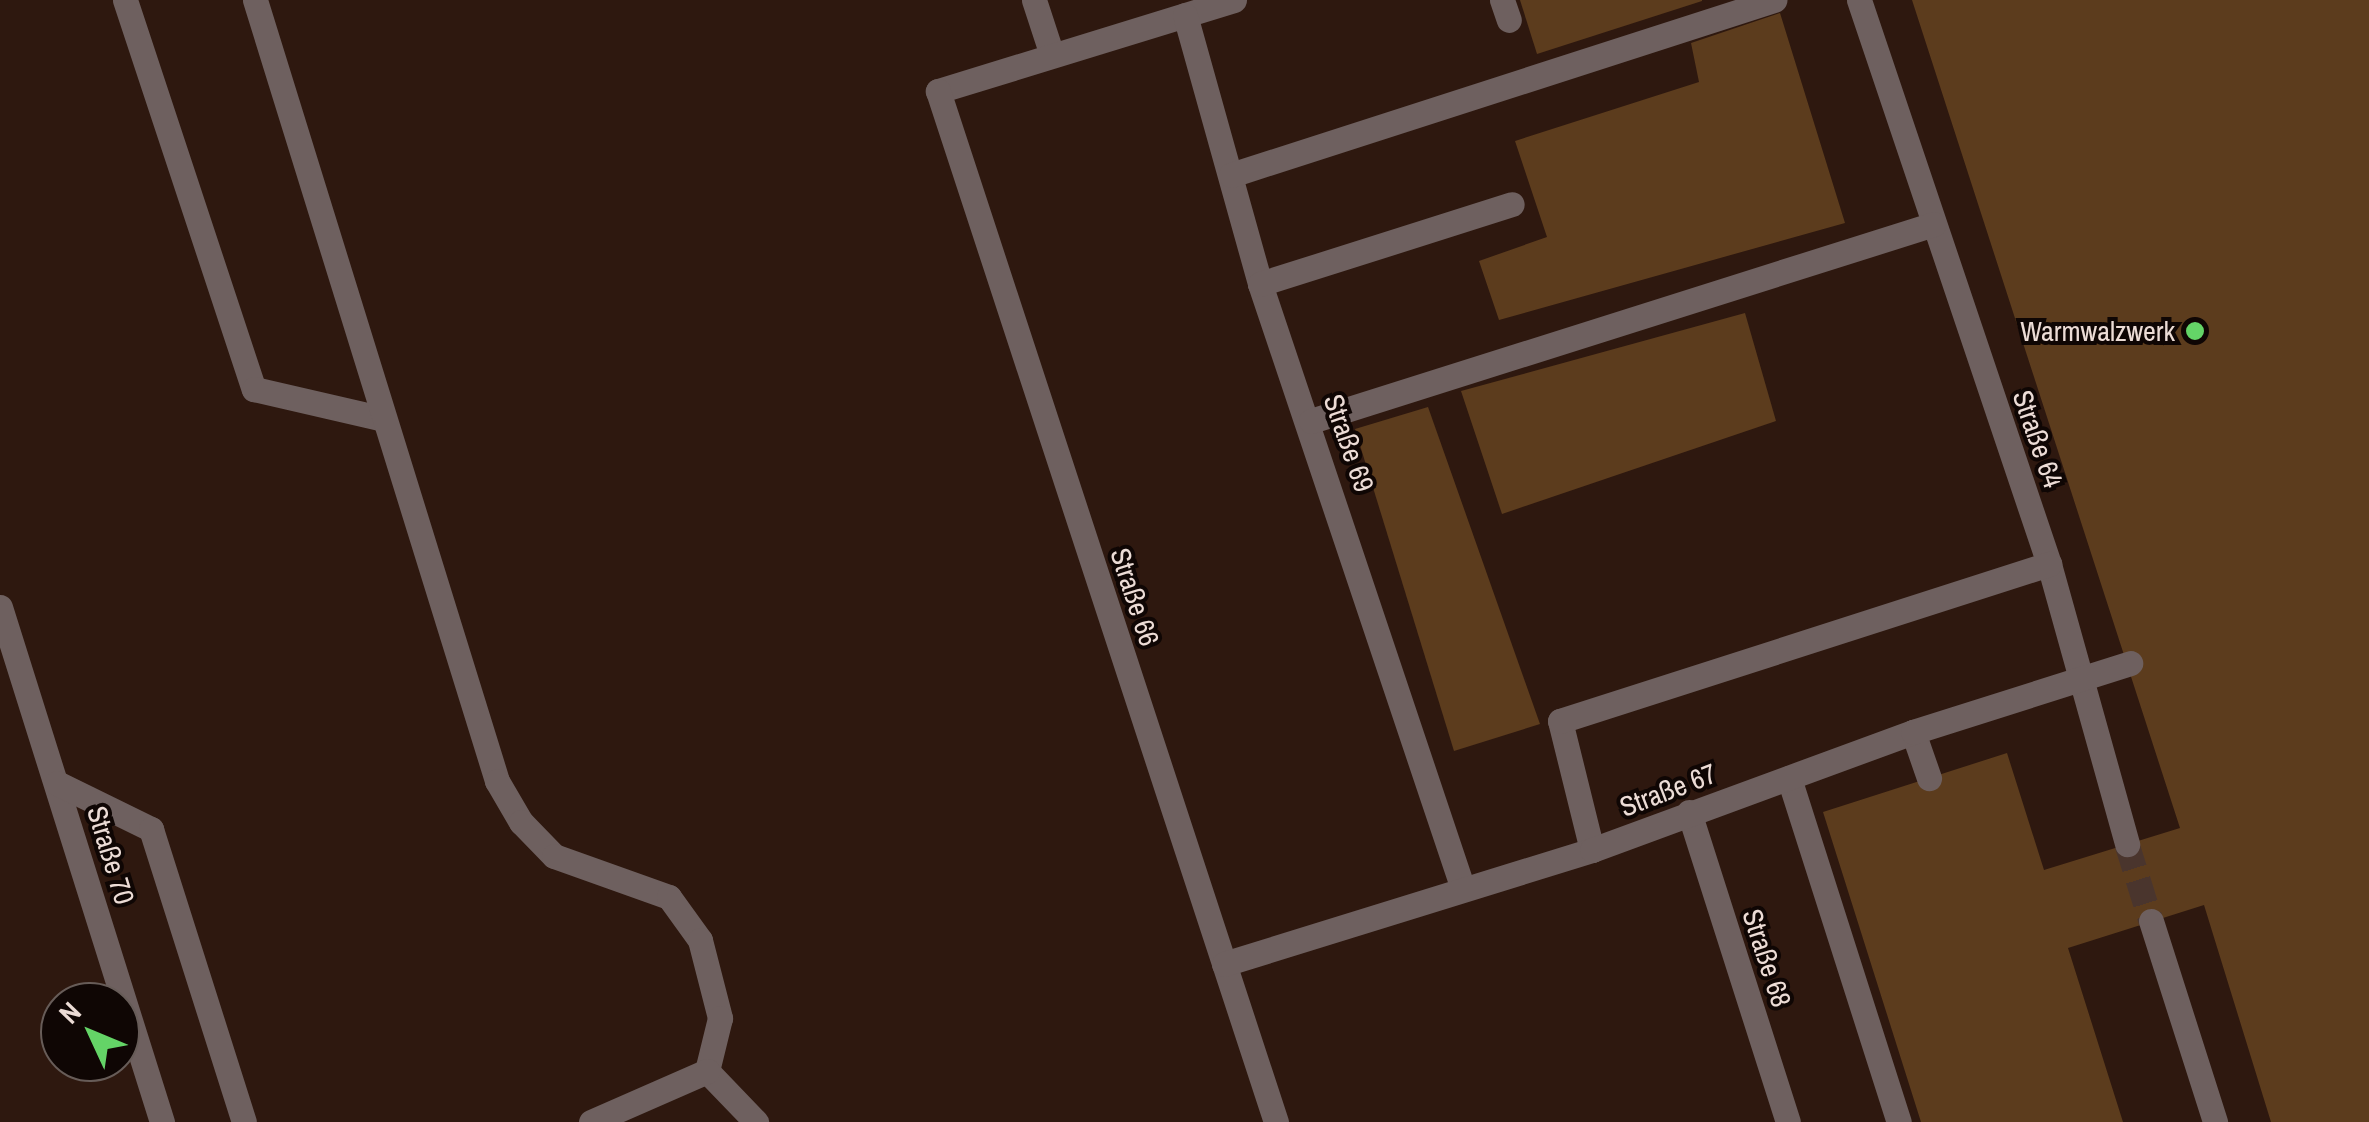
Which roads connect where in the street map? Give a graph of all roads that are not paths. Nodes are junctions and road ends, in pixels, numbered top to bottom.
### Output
1 (126, 0) edge
2 (255, 0) edge
3 (1034, 0) edge
4 (1234, 0) edge
5 (1774, 0) edge
6 (1858, 0) edge
7 (1184, 15) junction
8 (1052, 54) junction
9 (1231, 175) junction
10 (1512, 204) dead end
11 (1934, 224) junction
12 (1260, 284) junction
13 (380, 418) junction
14 (1311, 420) junction
15 (2049, 564) junction
16 (0, 607) edge
17 (2130, 663) dead end
18 (2082, 678) junction
19 (1914, 732) junction
20 (1789, 778) junction
21 (1929, 778) dead end
22 (57, 783) junction
23 (1689, 812) junction
24 (2128, 844) tunnel mouth
25 (1592, 850) junction
26 (1463, 889) junction
27 (2151, 922) tunnel mouth
28 (1224, 964) junction
29 (708, 1071) junction
30 (162, 1122) edge
31 (244, 1122) edge
32 (591, 1122) edge
33 (756, 1122) edge
34 (1276, 1122) edge
35 (1788, 1122) edge
36 (1899, 1122) edge
37 (2216, 1122) edge

1 - 13 street
2 - 13 street
3 - 8 street
4 - 7 street
5 - 9 street
6 - 11 street, Straße 64
7 - 8 street
7 - 9 street, Straße 69
8 - 28 street, Straße 66
9 - 12 street, Straße 69
10 - 12 street
11 - 14 street
11 - 15 street, Straße 64
12 - 14 street, Straße 69
13 - 29 street
14 - 26 street, Straße 69
15 - 18 street, Straße 64
15 - 25 street
16 - 22 street, Straße 70
17 - 18 street, Straße 67
18 - 19 street, Straße 67
18 - 24 street, Straße 64
19 - 20 street, Straße 67
19 - 21 street
20 - 23 street, Straße 67
20 - 36 street
22 - 30 street, Straße 70
22 - 31 street
23 - 25 street, Straße 67
23 - 35 street, Straße 68
25 - 26 street, Straße 67
26 - 28 street, Straße 67
27 - 37 street
28 - 34 street, Straße 66
29 - 32 street
29 - 33 street

